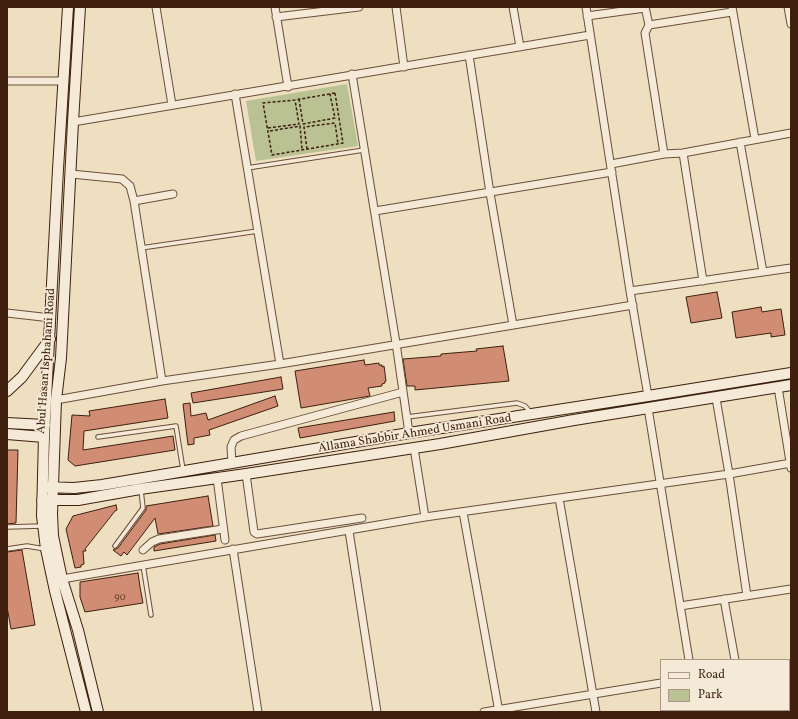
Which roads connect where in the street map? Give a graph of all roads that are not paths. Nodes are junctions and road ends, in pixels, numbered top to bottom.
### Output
1 (68, 7) edge
2 (80, 7) edge
3 (156, 7) edge
4 (275, 7) edge
5 (359, 7) edge
6 (396, 7) edge
7 (513, 7) edge
8 (586, 7) edge
9 (788, 7) edge
10 (645, 8) edge
11 (732, 9) edge
12 (587, 16) junction
13 (276, 17) junction
14 (791, 24) edge
15 (649, 25) junction
16 (590, 35) junction
17 (520, 47) junction
18 (469, 55) junction
19 (404, 67) junction
20 (352, 74) junction
21 (7, 81) edge
22 (64, 81) junction
23 (288, 87) junction
24 (235, 94) junction
25 (172, 105) junction
26 (73, 122) junction
27 (791, 133) edge
28 (754, 139) junction
29 (740, 142) junction
30 (365, 150) junction
31 (684, 153) junction
32 (664, 154) junction
33 (611, 164) junction
34 (247, 168) junction
35 (612, 172) junction
36 (71, 174) junction
37 (490, 193) junction
38 (173, 194) dead end
39 (134, 201) junction
40 (375, 211) junction
41 (258, 231) junction
42 (141, 248) junction
43 (791, 268) edge
44 (763, 272) junction
45 (703, 281) junction
46 (630, 291) junction
47 (632, 305) junction
48 (7, 313) edge
49 (50, 318) junction
50 (513, 325) junction
51 (50, 339) junction
52 (396, 343) junction
53 (280, 364) junction
54 (791, 373) edge
55 (162, 381) junction
56 (791, 385) edge
57 (778, 387) junction
58 (7, 391) edge
59 (403, 392) junction
60 (648, 396) junction
61 (716, 398) junction
62 (56, 400) junction
63 (648, 408) junction
64 (531, 414) junction
65 (407, 417) junction
66 (7, 423) edge
67 (45, 425) junction
68 (409, 432) junction
69 (7, 434) edge
70 (44, 437) junction
71 (98, 438) dead end
72 (414, 448) junction
73 (232, 464) junction
74 (791, 465) edge
75 (183, 470) junction
76 (246, 474) junction
77 (729, 474) junction
78 (216, 478) junction
79 (660, 483) junction
80 (48, 488) junction
81 (140, 489) junction
82 (560, 498) junction
83 (42, 500) junction
84 (53, 501) junction
85 (463, 512) junction
86 (425, 517) junction
87 (362, 518) dead end
88 (42, 526) junction
89 (7, 527) edge
90 (223, 529) junction
91 (349, 531) junction
92 (225, 540) dead end
93 (115, 546) dead end
94 (7, 548) edge
95 (46, 549) junction
96 (233, 549) junction
97 (143, 550) dead end
98 (143, 565) junction
99 (62, 579) junction
100 (791, 589) edge
101 (747, 596) junction
102 (724, 599) junction
103 (680, 606) junction
104 (151, 615) dead end
105 (689, 659) edge
106 (735, 659) edge
107 (660, 683) edge
108 (594, 694) junction
109 (499, 711) edge
110 (86, 712) edge
111 (98, 712) edge
112 (258, 712) edge
113 (377, 712) edge
114 (484, 712) edge
115 (596, 712) edge

1 - 22 main road, Abul Hasan Isphahani Road
2 - 26 main road, Abul Hasan Isphahani Road
3 - 25 street
4 - 13 street
5 - 13 street
6 - 19 street
7 - 17 street
8 - 12 street
9 - 14 street
10 - 12 street
10 - 15 street
11 - 15 street
11 - 28 street
12 - 16 street
13 - 23 street
15 - 32 street
16 - 17 street
16 - 33 street
17 - 18 street
18 - 19 street
18 - 37 street
19 - 20 street
20 - 23 street
20 - 30 street
21 - 22 street
22 - 49 main road, Abul Hasan Isphahani Road
23 - 24 street
24 - 25 street
24 - 34 street
25 - 26 street
26 - 36 main road, Abul Hasan Isphahani Road
27 - 28 street
28 - 29 street
29 - 31 street
29 - 44 street
30 - 34 lane
30 - 40 street
31 - 32 street
31 - 45 street
32 - 33 street
33 - 35 street
34 - 41 street
35 - 37 street
35 - 46 street
36 - 39 street
36 - 62 main road, Abul Hasan Isphahani Road
37 - 40 street
37 - 50 street
38 - 39 street
39 - 42 street
40 - 52 street
41 - 42 lane
41 - 53 street
42 - 55 street
43 - 44 street
44 - 45 street
45 - 46 street
46 - 47 street
47 - 50 street
47 - 60 street
48 - 49 street
49 - 51 main road, Abul Hasan Isphahani Road
50 - 52 street
51 - 58 main road
51 - 67 main road, Abul Hasan Isphahani Road
52 - 53 street
52 - 59 street
53 - 55 street
54 - 60 main road, Allama Shabbir Ahmed Usmani Road
55 - 62 street
56 - 57 main road, Allama Shabbir Ahmed Usmani Road
57 - 61 main road, Allama Shabbir Ahmed Usmani Road
57 - 74 street
59 - 65 street
59 - 73 street
60 - 64 main road, Allama Shabbir Ahmed Usmani Road
61 - 63 main road, Allama Shabbir Ahmed Usmani Road
61 - 77 street
62 - 80 main road, Abul Hasan Isphahani Road
63 - 72 main road, Allama Shabbir Ahmed Usmani Road
63 - 79 street
64 - 65 lane
64 - 68 main road, Allama Shabbir Ahmed Usmani Road
65 - 68 street
66 - 67 main road
67 - 70 main road, Abul Hasan Isphahani Road
68 - 73 main road, Allama Shabbir Ahmed Usmani Road
69 - 70 main road
70 - 80 main road, Abul Hasan Isphahani Road
71 - 75 lane
72 - 76 main road, Allama Shabbir Ahmed Usmani Road
72 - 86 street
73 - 75 main road, Allama Shabbir Ahmed Usmani Road
74 - 77 street
75 - 80 main road, Allama Shabbir Ahmed Usmani Road
76 - 78 main road, Allama Shabbir Ahmed Usmani Road
76 - 87 street
77 - 79 street
77 - 101 street
78 - 81 main road, Allama Shabbir Ahmed Usmani Road
78 - 90 street
79 - 82 street
79 - 103 street
80 - 83 main road, Abul Hasan Isphahani Road
80 - 84 main road, Abul Hasan Isphahani Road
81 - 84 main road, Allama Shabbir Ahmed Usmani Road
81 - 93 lane
82 - 85 street
82 - 108 street
83 - 84 main road, Allama Shabbir Ahmed Usmani Road
83 - 88 main road, Abul Hasan Isphahani Road
84 - 99 main road, Abul Hasan Isphahani Road
85 - 86 street
85 - 109 street
86 - 91 street
88 - 89 lane
88 - 95 main road, Abul Hasan Isphahani Road
90 - 92 street
90 - 97 street
91 - 96 street
91 - 113 street
94 - 95 lane
95 - 110 main road, Abul Hasan Isphahani Road
96 - 98 street
96 - 112 street
98 - 99 street
98 - 104 lane
99 - 111 main road, Abul Hasan Isphahani Road
100 - 101 street
101 - 102 street
102 - 103 street
102 - 106 street
103 - 105 street
107 - 108 street
108 - 109 street
108 - 115 street
109 - 114 street

